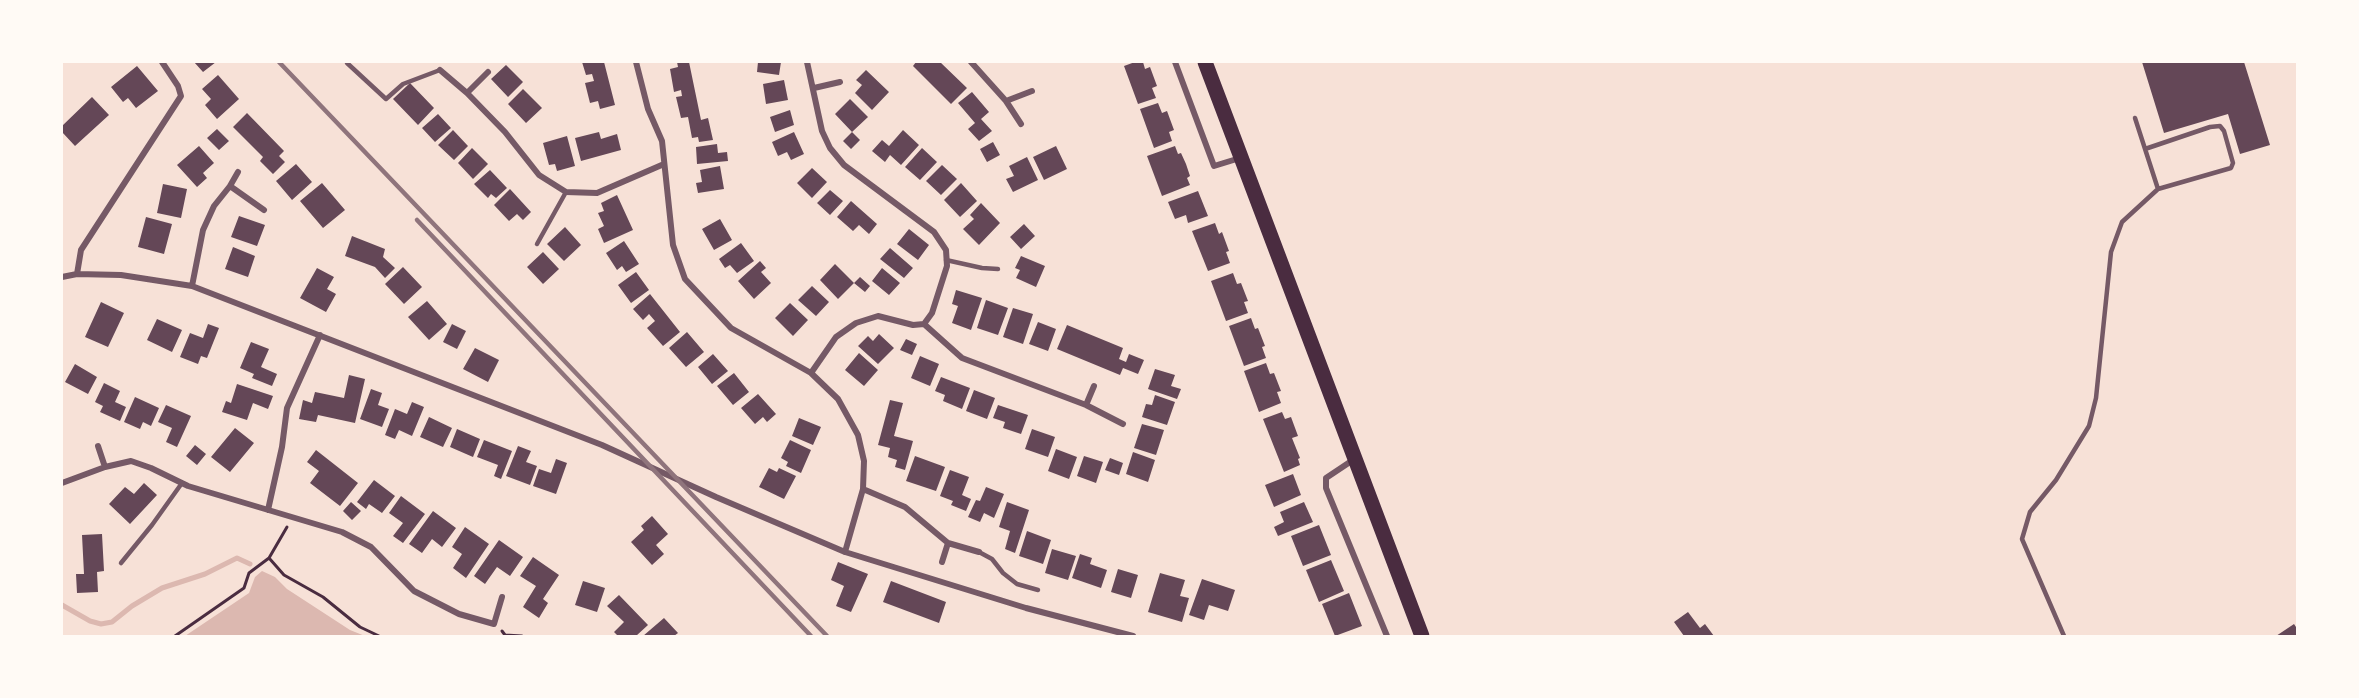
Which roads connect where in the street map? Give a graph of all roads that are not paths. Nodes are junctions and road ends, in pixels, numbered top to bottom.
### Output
1 (162, 62) edge
2 (636, 62) edge
3 (807, 62) edge
4 (971, 62) edge
5 (1175, 62) edge
6 (1205, 62) edge
7 (347, 63) edge
8 (440, 70) joint
9 (488, 72) dead end
10 (840, 82) dead end
11 (814, 88) junction
12 (1032, 91) dead end
13 (467, 93) junction
14 (1006, 101) junction
15 (2135, 118) dead end
16 (1021, 124) dead end
17 (2145, 149) junction
18 (1240, 158) junction
19 (664, 164) junction
20 (238, 172) dead end
21 (230, 186) junction
22 (2158, 189) junction
23 (566, 192) junction
24 (264, 210) dead end
25 (537, 244) dead end
26 (946, 260) junction
27 (998, 269) dead end
28 (77, 274) junction
29 (62, 277) edge
30 (192, 286) junction
31 (924, 324) junction
32 (320, 335) junction
33 (810, 373) junction
34 (1094, 386) dead end
35 (1086, 405) junction
36 (1123, 424) dead end
37 (98, 446) dead end
38 (1354, 459) junction
39 (105, 467) junction
40 (62, 483) edge
41 (182, 483) junction
42 (863, 489) junction
43 (268, 510) junction
44 (948, 543) junction
45 (845, 552) junction
46 (979, 552) joint
47 (942, 562) dead end
48 (121, 563) dead end
49 (1038, 590) dead end
50 (502, 597) dead end
51 (1133, 636) edge
52 (1387, 636) edge
53 (1422, 636) edge
54 (2064, 636) edge

1 - 28 street
2 - 19 street
3 - 11 street
4 - 14 street
5 - 18 street
6 - 18 main road
7 - 8 lane
8 - 13 street
9 - 13 street
10 - 11 street
11 - 26 street
12 - 14 street
13 - 23 street
14 - 16 street
15 - 17 lane
17 - 22 lane
17 - 22 lane
18 - 38 main road
19 - 23 street
19 - 33 street
20 - 21 street
21 - 24 street
21 - 30 street
22 - 54 lane
23 - 25 lane
26 - 27 lane
26 - 31 street
28 - 29 street
28 - 30 street
30 - 32 street
31 - 33 street
31 - 35 street
32 - 43 street
32 - 45 street
33 - 42 street
34 - 35 street
35 - 36 street
37 - 39 street
38 - 52 street
38 - 53 main road
39 - 40 street
39 - 41 street
41 - 43 street
41 - 48 lane
42 - 44 street
42 - 45 street
43 - 50 street
44 - 46 street
44 - 47 street
45 - 51 street
46 - 49 lane

